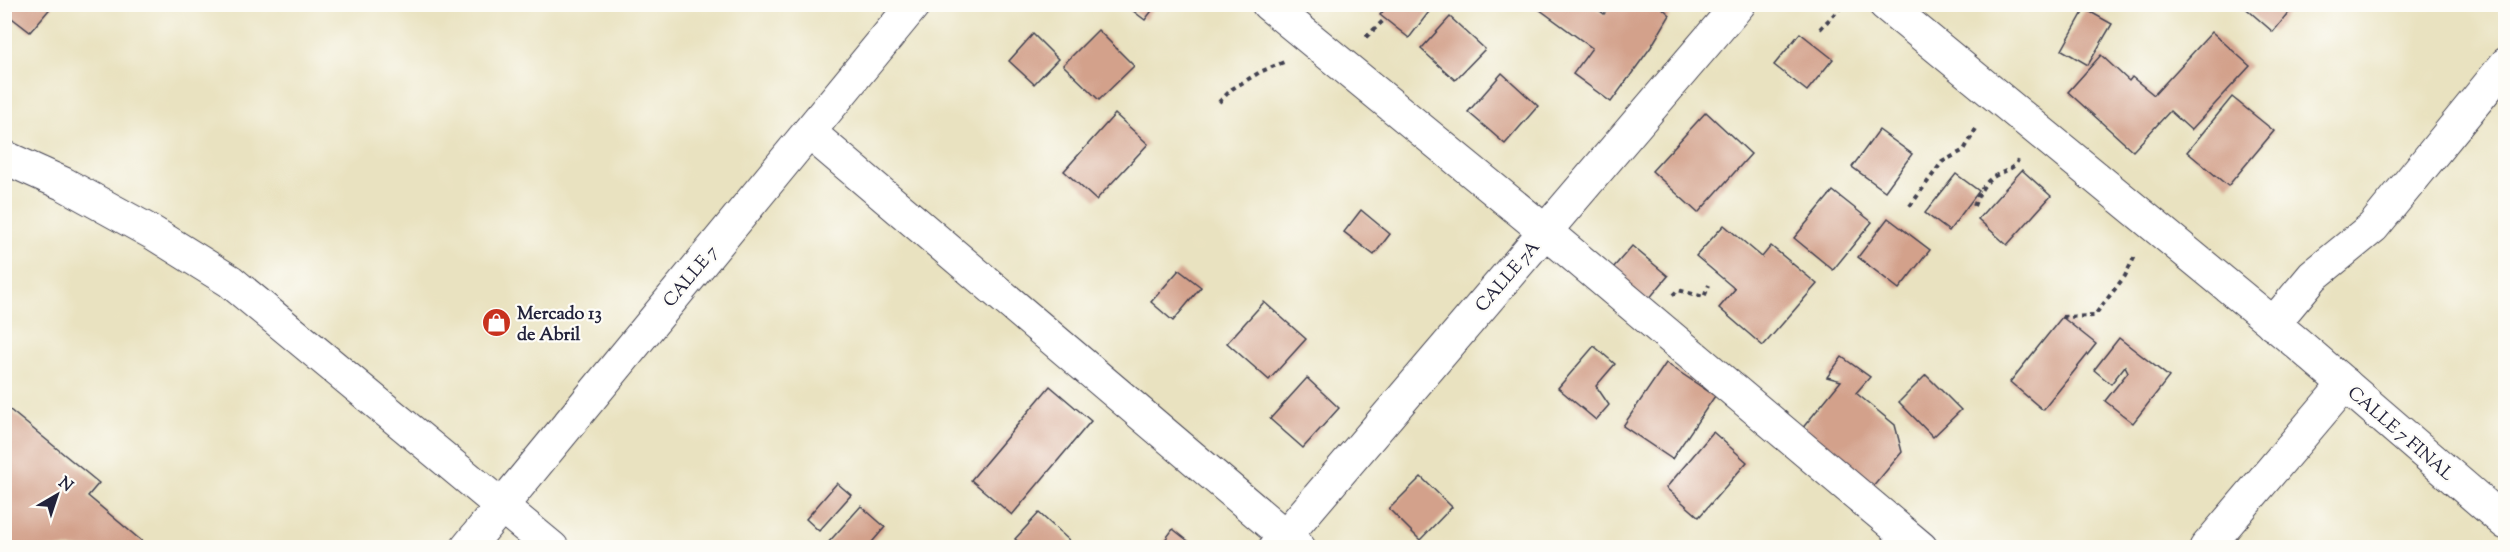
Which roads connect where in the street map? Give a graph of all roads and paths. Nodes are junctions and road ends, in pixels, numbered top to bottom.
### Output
1 (914, 4) edge
2 (1268, 4) edge
3 (1739, 4) edge
4 (1844, 4) edge
5 (1885, 4) edge
6 (1820, 28) dead end
7 (1305, 36) junction
8 (2505, 64) edge
9 (1995, 95) junction
10 (1219, 102) dead end
11 (2033, 126) junction
12 (809, 132) junction
13 (4, 157) edge
14 (1910, 206) dead end
15 (1974, 206) dead end
16 (1545, 232) junction
17 (2164, 234) junction
18 (2062, 317) dead end
19 (2285, 333) junction
20 (2345, 384) junction
21 (501, 505) junction
22 (2505, 523) edge
23 (1286, 544) edge
24 (466, 548) edge
25 (552, 548) edge
26 (1921, 548) edge
27 (2206, 548) edge

1 - 12 street, CALLE 7
2 - 7 street
3 - 16 street, CALLE 7A
4 - 6 path
5 - 9 street, CALLE 7 FINAL
7 - 10 path
7 - 16 street
8 - 19 street
9 - 11 street, CALLE 7 FINAL
9 - 14 path
11 - 15 path
11 - 17 street, CALLE 7 FINAL
12 - 21 street, CALLE 7
12 - 23 street
13 - 21 street
16 - 23 street, CALLE 7A
16 - 26 street
17 - 18 path
17 - 19 street, CALLE 7 FINAL
19 - 20 street, CALLE 7 FINAL
20 - 22 street, CALLE 7 FINAL
20 - 27 street
21 - 24 street, CALLE 7
21 - 25 street

